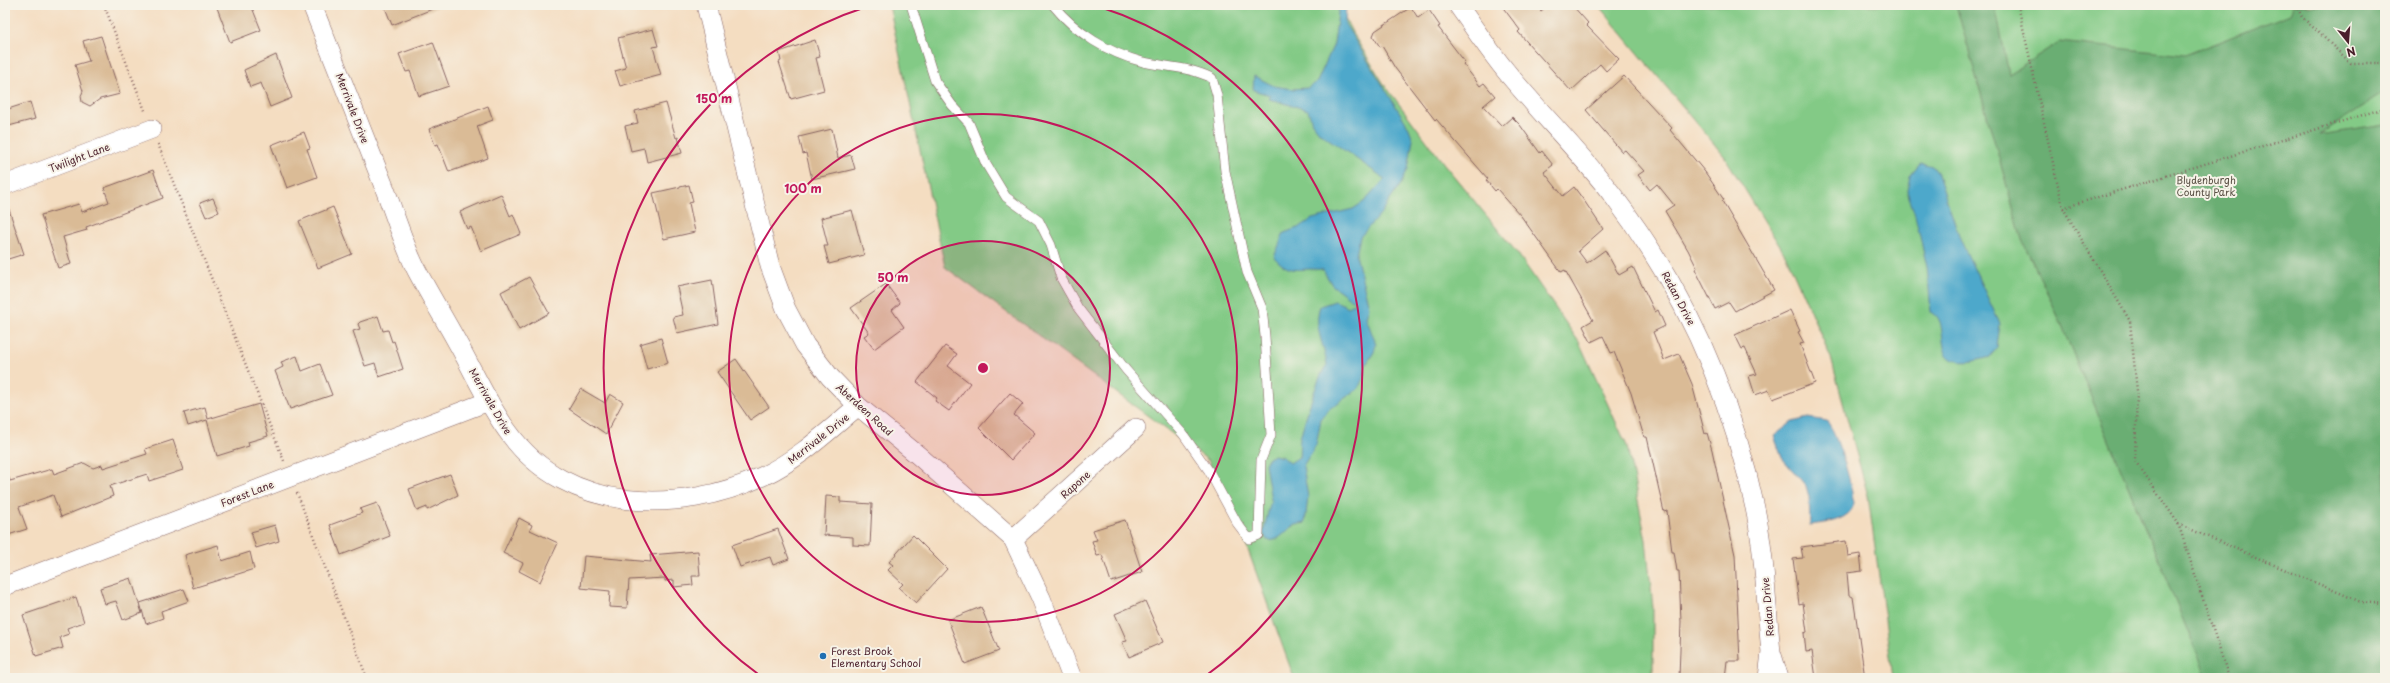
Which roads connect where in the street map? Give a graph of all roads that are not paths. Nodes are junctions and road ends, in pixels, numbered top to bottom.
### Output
1 (312, 5) edge
2 (706, 5) edge
3 (911, 5) edge
4 (1054, 5) edge
5 (1458, 5) edge
6 (152, 129) road end
7 (5, 185) edge
8 (489, 401) junction
9 (858, 406) junction
10 (1136, 428) dead end
11 (1013, 539) junction
12 (5, 586) edge
13 (1771, 652) junction
14 (1072, 678) edge
15 (1768, 678) edge
16 (1779, 678) edge

1 - 8 street, Merrivale Drive
2 - 9 street, Aberdeen Road
3 - 4 lane
5 - 13 street, Redan Drive
6 - 7 street, Twilight Lane
8 - 9 street, Merrivale Drive
8 - 12 street, Forest Lane
9 - 11 street, Aberdeen Road
10 - 11 street, Rapone
11 - 14 street, Aberdeen Road
13 - 15 street, Redan Drive
13 - 16 street, Redan Drive

